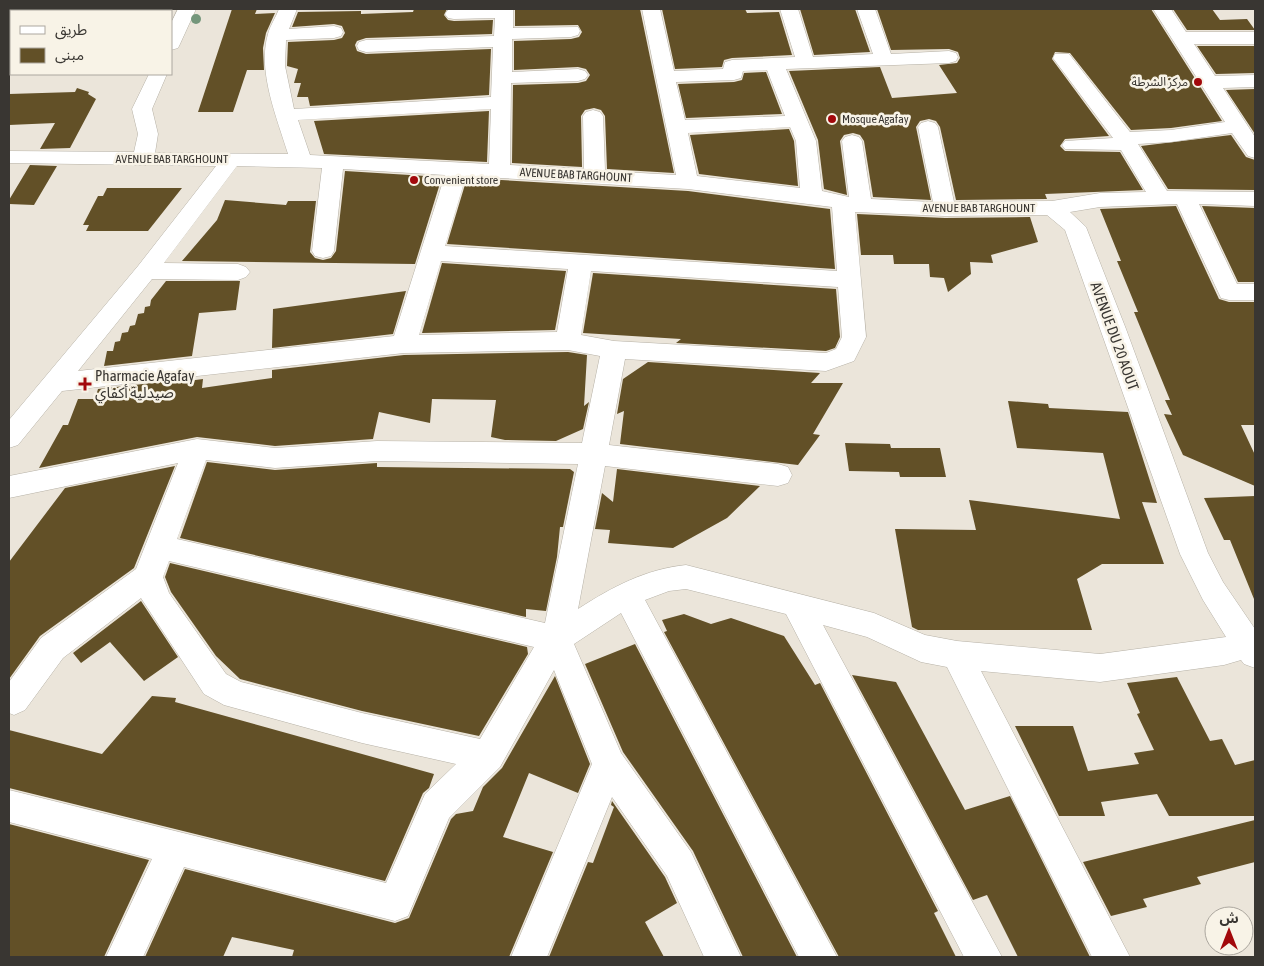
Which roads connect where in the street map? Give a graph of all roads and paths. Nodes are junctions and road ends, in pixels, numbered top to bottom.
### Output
1 (187, 9) edge
2 (288, 9) edge
3 (651, 9) edge
4 (789, 9) edge
5 (866, 9) edge
6 (1162, 9) edge
7 (504, 11) edge
8 (454, 14) dead end
9 (571, 31) dead end
10 (334, 32) dead end
11 (276, 35) junction
12 (503, 37) junction
13 (1181, 38) junction
14 (1255, 38) edge
15 (172, 42) edge
16 (366, 46) dead end
17 (949, 57) dead end
18 (1062, 58) dead end
19 (884, 60) junction
20 (806, 63) junction
21 (774, 64) junction
22 (158, 75) edge
23 (578, 75) dead end
24 (502, 78) junction
25 (665, 78) junction
26 (1210, 82) junction
27 (1255, 82) edge
28 (499, 103) junction
29 (287, 115) junction
30 (593, 116) dead end
31 (799, 121) junction
32 (1238, 126) junction
33 (676, 127) junction
34 (928, 127) dead end
35 (852, 141) dead end
36 (1126, 141) junction
37 (1072, 145) dead end
38 (1255, 152) edge
39 (9, 157) edge
40 (143, 159) junction
41 (232, 159) junction
42 (301, 161) junction
43 (334, 162) junction
44 (457, 169) junction
45 (499, 171) junction
46 (595, 176) junction
47 (688, 182) junction
48 (812, 196) junction
49 (1185, 197) junction
50 (1161, 198) junction
51 (1255, 199) edge
52 (852, 204) junction
53 (1052, 208) junction
54 (944, 210) junction
55 (323, 251) dead end
56 (431, 253) junction
57 (581, 263) junction
58 (146, 271) junction
59 (238, 272) dead end
60 (849, 280) junction
61 (1255, 292) edge
62 (568, 341) junction
63 (404, 344) junction
64 (614, 350) junction
65 (54, 383) junction
66 (9, 438) edge
67 (197, 450) junction
68 (593, 454) junction
69 (778, 475) dead end
70 (9, 487) edge
71 (159, 548) junction
72 (148, 577) junction
73 (627, 595) junction
74 (796, 604) junction
75 (557, 639) junction
76 (1252, 649) edge
77 (957, 655) junction
78 (14, 700) dead end
79 (488, 756) junction
80 (609, 764) junction
81 (9, 806) edge
82 (175, 848) junction
83 (124, 957) edge
84 (529, 957) edge
85 (723, 957) edge
86 (819, 957) edge
87 (984, 957) edge
88 (1112, 957) edge

1 - 15 street
2 - 11 street
3 - 25 street
4 - 20 street
5 - 19 street
6 - 13 street
7 - 8 street
7 - 12 street
9 - 12 street
10 - 11 street
11 - 29 street
12 - 16 street
12 - 24 street
13 - 14 street
13 - 26 street
17 - 19 street
18 - 36 street
19 - 20 street
20 - 21 street
21 - 25 street
21 - 31 street
22 - 40 street
23 - 24 street
24 - 28 street
25 - 33 street
26 - 27 street
26 - 32 street
28 - 29 street
28 - 45 street
29 - 42 street
30 - 46 street
31 - 33 street
31 - 48 street
32 - 36 street
32 - 38 street
33 - 47 street
34 - 54 street
35 - 52 street
36 - 37 street
36 - 50 street
39 - 40 street, AVENUE BAB TARGHOUNT
40 - 41 street, AVENUE BAB TARGHOUNT
41 - 42 street, AVENUE BAB TARGHOUNT
41 - 58 street
42 - 43 street, AVENUE BAB TARGHOUNT
43 - 44 street, AVENUE BAB TARGHOUNT
43 - 55 street
44 - 45 street, AVENUE BAB TARGHOUNT
44 - 56 street
45 - 46 street, AVENUE BAB TARGHOUNT
46 - 47 street, AVENUE BAB TARGHOUNT
47 - 48 street, AVENUE BAB TARGHOUNT
48 - 52 street, AVENUE BAB TARGHOUNT
49 - 50 street
49 - 51 street
49 - 61 street
50 - 53 street
52 - 54 street, AVENUE BAB TARGHOUNT
52 - 60 street
53 - 54 street, AVENUE BAB TARGHOUNT
53 - 76 street, AVENUE DU 20 AOUT
56 - 57 street
56 - 63 street
57 - 60 street
57 - 62 street
58 - 59 street
58 - 65 street
60 - 64 street
62 - 63 street
62 - 64 street
63 - 65 street
64 - 68 street
65 - 66 street
67 - 68 street
67 - 70 street
67 - 71 street
68 - 69 street
68 - 75 street
71 - 72 street
71 - 75 street
72 - 78 street
72 - 79 street
73 - 74 street
73 - 75 street
73 - 86 street
74 - 77 street
74 - 87 street
75 - 79 street
75 - 80 street
76 - 77 street
77 - 88 street
79 - 82 street
80 - 84 street
80 - 85 street
81 - 82 street
82 - 83 street

